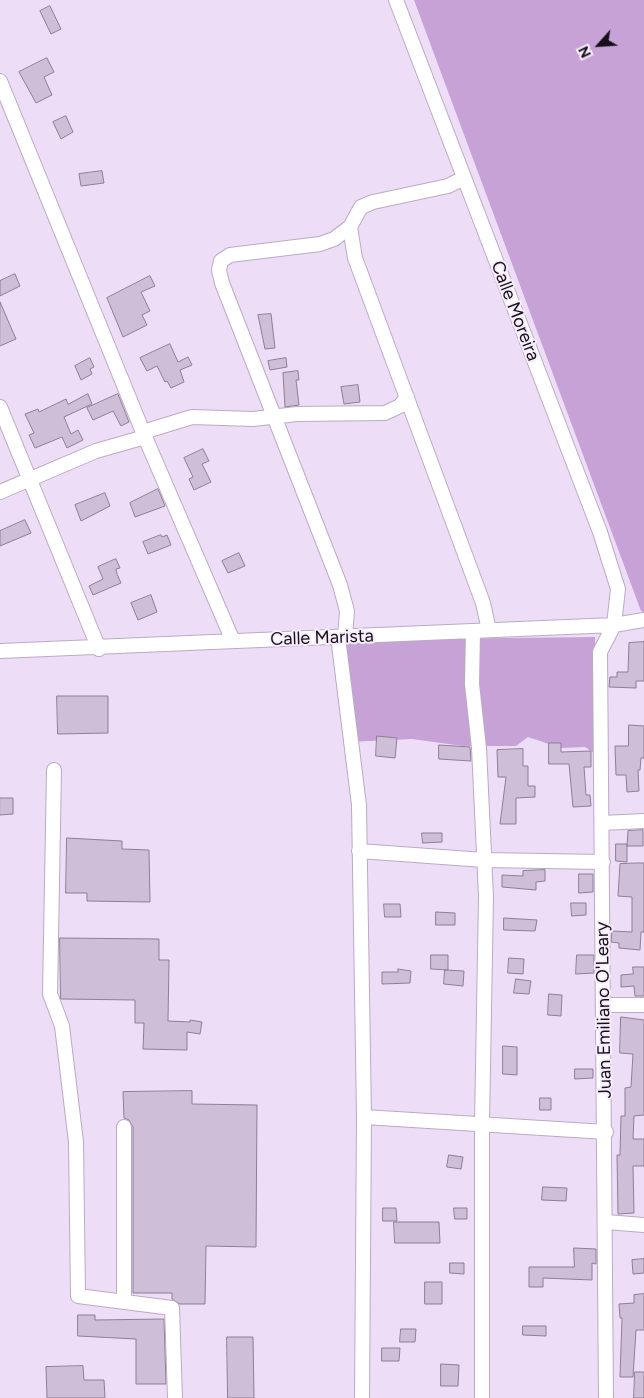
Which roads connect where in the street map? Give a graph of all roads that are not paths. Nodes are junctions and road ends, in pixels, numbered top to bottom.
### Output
1 (396, 0) edge
2 (0, 81) edge
3 (464, 178) junction
4 (350, 227) junction
5 (407, 398) junction
6 (0, 407) edge
7 (274, 418) junction
8 (144, 435) junction
9 (30, 480) junction
10 (0, 492) edge
11 (644, 620) edge
12 (614, 625) junction
13 (473, 630) junction
14 (489, 630) junction
15 (342, 637) junction
16 (233, 641) junction
17 (98, 649) junction
18 (0, 651) edge
19 (54, 770) dead end
20 (644, 821) edge
21 (602, 824) junction
22 (359, 851) junction
23 (484, 860) junction
24 (603, 862) junction
25 (604, 1005) junction
26 (644, 1005) edge
27 (364, 1117) junction
28 (482, 1124) junction
29 (124, 1126) dead end
30 (606, 1132) junction
31 (606, 1222) junction
32 (644, 1225) edge
33 (124, 1302) junction
34 (175, 1398) edge
35 (362, 1398) edge
36 (482, 1398) edge
37 (606, 1398) edge

1 - 3 street, Calle Moreira
2 - 8 street
3 - 4 street
3 - 12 street, Calle Moreira
4 - 5 street
4 - 7 street
5 - 7 street
5 - 14 street
6 - 9 street
7 - 8 street
7 - 15 street
8 - 9 street
8 - 16 street
9 - 10 street
9 - 17 street
11 - 12 street, Calle Marista
12 - 14 street, Calle Marista
12 - 21 street, Juan Emiliano O'Leary
13 - 14 street, Calle Marista
13 - 15 street, Calle Marista
13 - 23 street
15 - 16 street, Calle Marista
15 - 22 street
16 - 17 street, Calle Marista
17 - 18 street, Calle Marista
19 - 33 street
20 - 21 street
21 - 24 street, Juan Emiliano O'Leary
22 - 23 street
22 - 27 street
23 - 24 street
23 - 28 street
24 - 25 street, Juan Emiliano O'Leary
25 - 26 street
25 - 30 street, Juan Emiliano O'Leary
27 - 28 street
27 - 35 street
28 - 30 street
28 - 36 street
29 - 33 street
30 - 31 street, Juan Emiliano O'Leary
31 - 32 street
31 - 37 street, Juan Emiliano O'Leary
33 - 34 street

